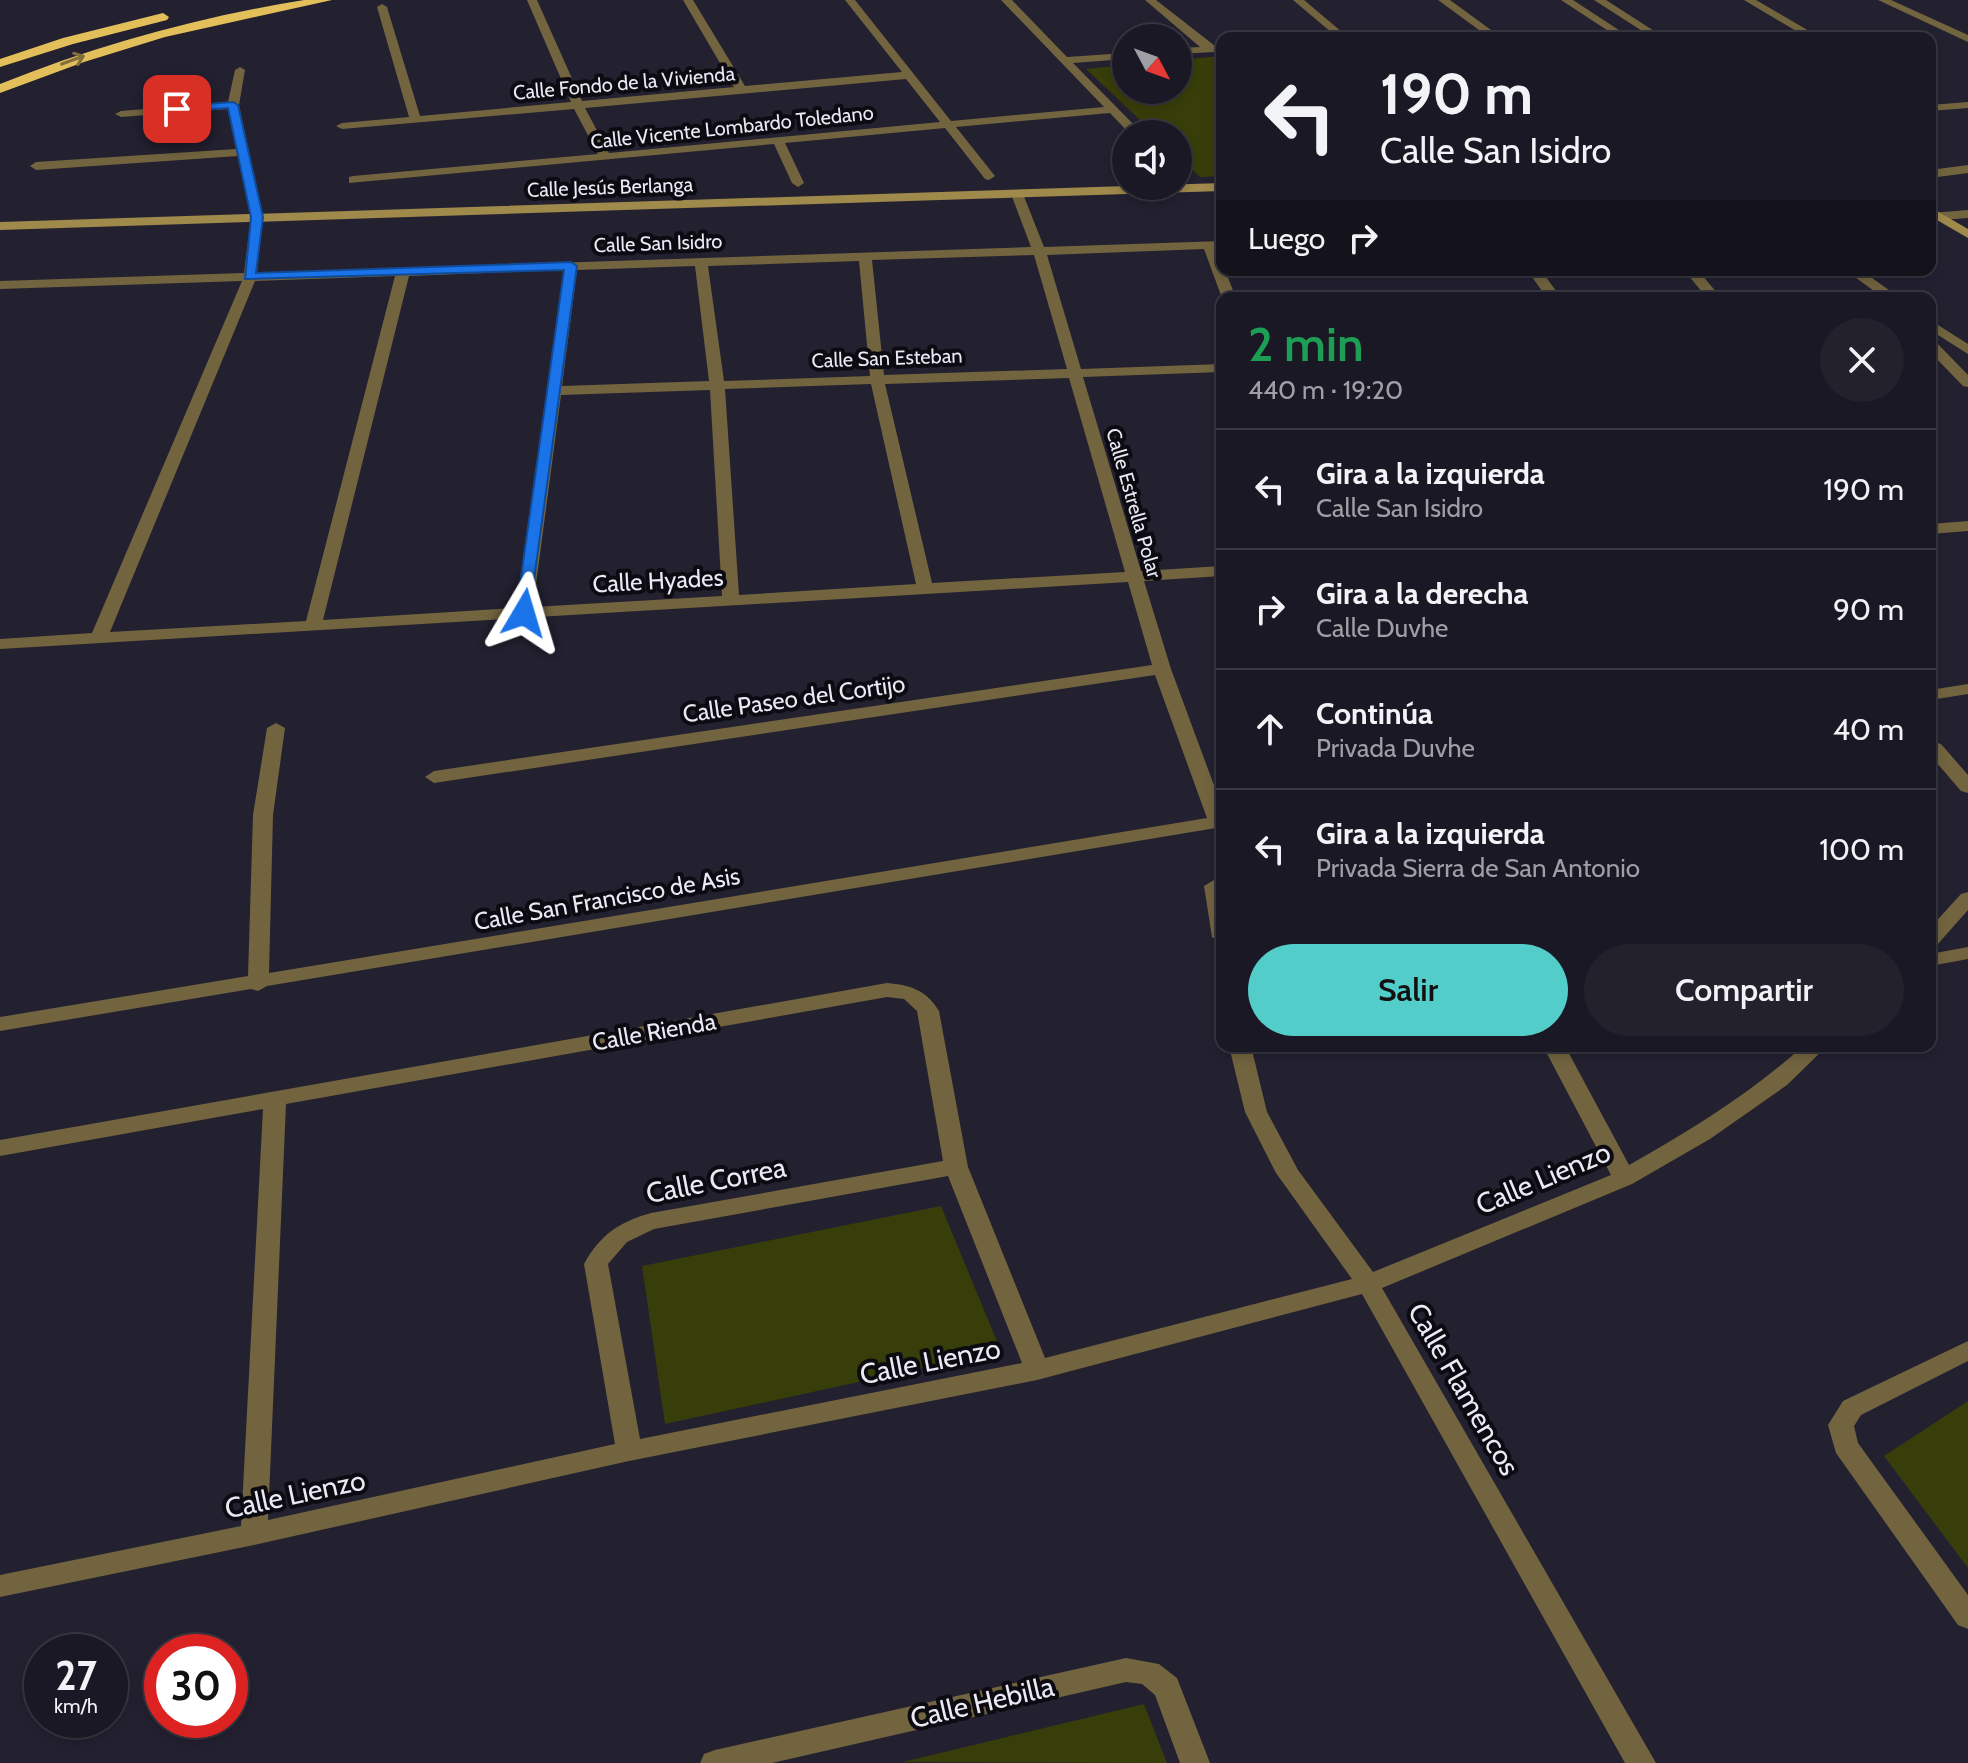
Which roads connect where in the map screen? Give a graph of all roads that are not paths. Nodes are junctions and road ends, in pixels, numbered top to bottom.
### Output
1 (326, 0) edge
2 (532, 0) edge
3 (688, 0) edge
4 (850, 0) edge
5 (1006, 0) edge
6 (1150, 0) edge
7 (1298, 0) edge
8 (1443, 0) edge
9 (1566, 0) edge
10 (1599, 0) edge
11 (1749, 0) edge
12 (1883, 0) edge
13 (382, 7) dead end
14 (179, 13) dead end
15 (1337, 32) edge
16 (1488, 32) edge
17 (1617, 32) edge
18 (1650, 32) edge
19 (1805, 32) edge
20 (1968, 39) edge
21 (1216, 48) edge
22 (1192, 50) edge
23 (1112, 57) edge
24 (1065, 60) junction
25 (0, 63) edge
26 (240, 70) dead end
27 (910, 75) junction
28 (0, 89) edge
29 (742, 91) junction
30 (233, 105) junction
31 (578, 105) junction
32 (1968, 105) edge
33 (1936, 106) edge
34 (1114, 109) junction
35 (121, 114) dead end
36 (416, 120) junction
37 (1124, 120) edge
38 (950, 124) junction
39 (342, 126) dead end
40 (778, 141) junction
41 (241, 152) junction
42 (606, 158) junction
43 (36, 166) dead end
44 (1968, 169) edge
45 (1936, 173) edge
46 (989, 176) dead end
47 (353, 180) dead end
48 (798, 183) dead end
49 (1216, 187) edge
50 (1017, 194) junction
51 (1968, 214) edge
52 (1936, 215) edge
53 (257, 217) junction
54 (1936, 217) edge
55 (0, 226) edge
56 (1968, 234) edge
57 (1216, 245) edge
58 (1039, 251) junction
59 (865, 257) junction
60 (701, 262) junction
61 (571, 266) junction
62 (403, 272) junction
63 (1696, 276) edge
64 (1861, 276) edge
65 (250, 277) junction
66 (0, 285) edge
67 (1709, 292) edge
68 (1884, 292) edge
69 (1936, 328) edge
70 (1936, 343) edge
71 (1964, 344) edge
72 (1936, 349) edge
73 (1216, 368) edge
74 (1076, 372) junction
75 (877, 379) junction
76 (1968, 383) edge
77 (717, 384) junction
78 (553, 391) junction
79 (1968, 526) edge
80 (1936, 529) edge
81 (1216, 571) edge
82 (1134, 577) junction
83 (925, 589) junction
84 (731, 601) junction
85 (524, 613) junction
86 (313, 626) junction
87 (99, 638) junction
88 (0, 644) edge
89 (1162, 669) junction
90 (1968, 689) edge
91 (1936, 694) edge
92 (276, 728) dead end
93 (1936, 750) edge
94 (434, 777) dead end
95 (1968, 787) edge
96 (1216, 811) edge
97 (1216, 823) edge
98 (1214, 886) dead end
99 (1968, 898) edge
100 (1216, 899) edge
101 (1936, 934) edge
102 (1968, 953) edge
103 (1936, 959) edge
104 (258, 984) junction
105 (0, 1024) edge
106 (1241, 1052) edge
107 (1557, 1052) edge
108 (1809, 1052) edge
109 (275, 1100) junction
110 (0, 1148) edge
111 (956, 1167) junction
112 (1624, 1178) junction
113 (1368, 1284) junction
114 (1968, 1350) edge
115 (1037, 1370) junction
116 (629, 1451) junction
117 (254, 1534) junction
118 (0, 1586) edge
119 (1968, 1617) edge
120 (715, 1763) edge
121 (1195, 1763) edge
122 (1641, 1763) edge

28 -> 1 highway
2 - 31 street
3 - 29 street
4 - 27 street
5 - 24 street
6 - 21 street
7 - 15 street
8 - 16 street
9 - 17 street
10 - 18 street
11 - 19 street
12 - 20 street
13 - 36 street
14 - 25 highway
21 - 22 street
23 - 24 street
24 - 34 street
26 - 30 street
27 - 29 street, Calle Fondo de la Vivienda
27 - 38 street
29 - 31 street, Calle Fondo de la Vivienda
30 - 35 street
30 - 41 street
31 - 36 street, Calle Fondo de la Vivienda
31 - 42 street
32 - 33 street
34 - 37 street
34 - 38 street, Calle Vicente Lombardo Toledano
36 - 39 street, Calle Fondo de la Vivienda
38 - 40 street, Calle Vicente Lombardo Toledano
38 - 46 street
40 - 42 street, Calle Vicente Lombardo Toledano
40 - 48 street
41 - 43 street
41 - 53 street
42 - 47 street, Calle Vicente Lombardo Toledano
44 - 45 street
49 - 50 street, Calle Jesús Berlanga
50 - 53 street, Calle Jesús Berlanga
50 - 58 street, Calle Estrella Polar
51 - 52 street
53 - 55 street, Calle Jesús Berlanga
53 - 65 street
54 - 56 street
57 - 58 street, Calle San Isidro
58 - 59 street, Calle San Isidro
58 - 74 street, Calle Estrella Polar
59 - 60 street, Calle San Isidro
59 - 75 street
60 - 61 street, Calle San Isidro
60 - 77 street
61 - 62 street, Calle San Isidro
61 - 78 street
62 - 65 street, Calle San Isidro
62 - 86 street
63 - 67 street
64 - 68 street
65 - 66 street, Calle San Isidro
65 - 87 street
69 - 71 street
70 - 71 street
72 - 76 street
73 - 74 street, Calle San Esteban
74 - 75 street, Calle San Esteban
74 - 82 street, Calle Estrella Polar
75 - 77 street, Calle San Esteban
75 - 83 street
77 - 78 street, Calle San Esteban
77 - 84 street
78 - 85 street
79 - 80 street
81 - 82 street, Calle Hyades
82 - 83 street, Calle Hyades
82 - 89 street, Calle Estrella Polar
83 - 84 street, Calle Hyades
84 - 85 street, Calle Hyades
85 - 86 street, Calle Hyades
86 - 87 street, Calle Hyades
87 - 88 street, Calle Hyades
89 - 94 street, Calle Paseo del Cortijo
89 - 96 street, Calle Estrella Polar
90 - 91 street
92 - 104 street
93 - 95 street
97 - 104 street, Calle San Francisco de Asis
98 - 100 street
99 - 101 street
102 - 103 street
104 - 105 street, Calle San Francisco de Asis
106 - 113 street, Calle Flamencos
107 - 112 street
108 - 112 street, Calle Lienzo
109 - 110 street, Calle Rienda
109 - 111 street, Calle Rienda
109 - 117 street
111 - 115 street, Calle Rienda
111 - 116 street, Calle Correa
112 - 113 street, Calle Lienzo
113 - 115 street, Calle Lienzo
113 - 122 street, Calle Flamencos
114 - 119 street
115 - 116 street, Calle Lienzo
116 - 117 street, Calle Lienzo
117 - 118 street, Calle Lienzo
120 - 121 street, Calle Hebilla

